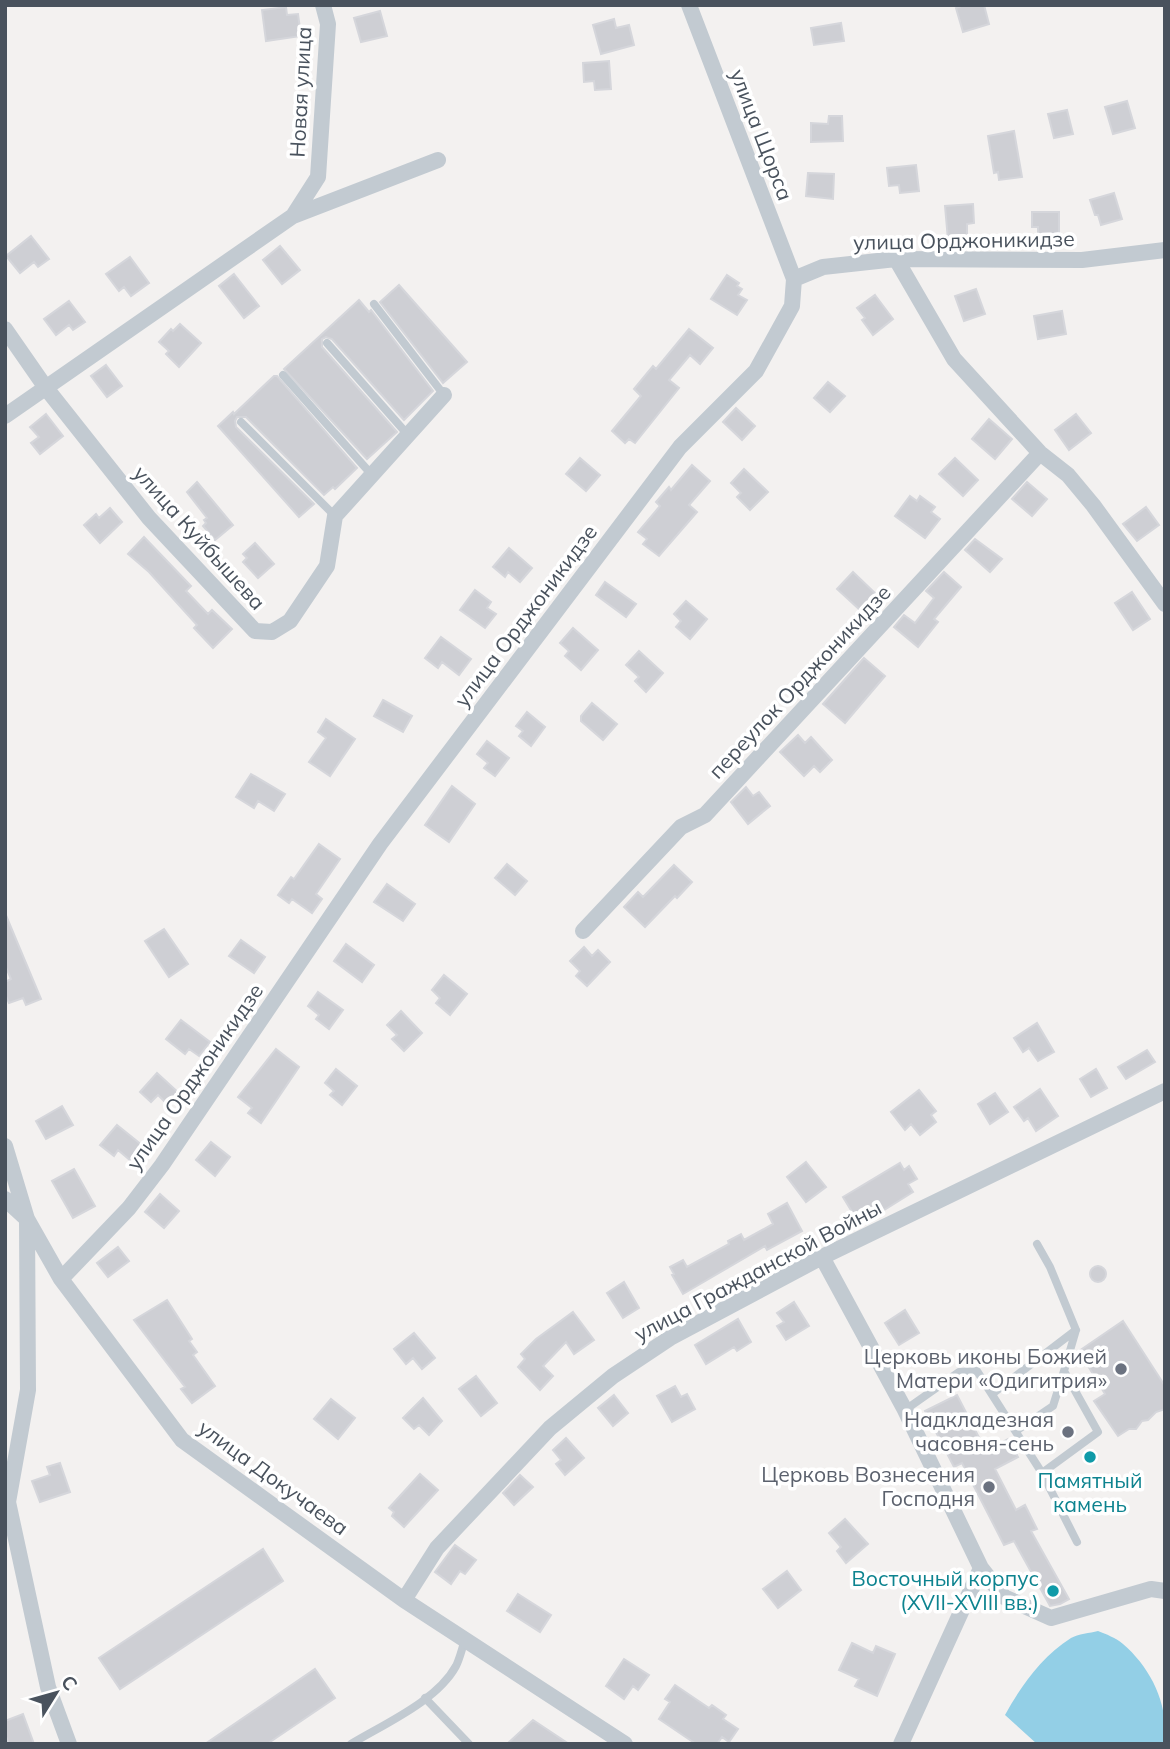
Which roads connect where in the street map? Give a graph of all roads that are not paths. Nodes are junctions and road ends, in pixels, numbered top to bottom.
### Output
1 (323, 5) edge
2 (689, 5) edge
3 (438, 160) dead end
4 (293, 216) junction
5 (1165, 250) edge
6 (896, 259) junction
7 (794, 279) junction
8 (374, 304) dead end
9 (5, 329) edge
10 (327, 343) dead end
11 (283, 375) dead end
12 (46, 388) junction
13 (444, 395) joint
14 (5, 416) edge
15 (241, 422) dead end
16 (408, 435) junction
17 (1040, 453) junction
18 (372, 475) junction
19 (335, 516) junction
20 (1165, 604) edge
21 (583, 931) dead end
22 (1165, 1091) edge
23 (5, 1146) edge
24 (5, 1199) edge
25 (27, 1219) junction
26 (1037, 1244) dead end
27 (821, 1257) junction
28 (61, 1279) junction
29 (1076, 1330) junction
30 (1065, 1371) junction
31 (992, 1394) junction
32 (905, 1410) junction
33 (1016, 1431) junction
34 (1042, 1473) junction
35 (9, 1525) edge
36 (1077, 1542) dead end
37 (981, 1568) junction
38 (1165, 1591) edge
39 (404, 1600) junction
40 (465, 1640) junction
41 (425, 1698) junction
42 (69, 1744) edge
43 (351, 1744) edge
44 (469, 1744) edge
45 (625, 1744) edge
46 (901, 1744) edge

1 - 4 street, Новая улица
2 - 7 street, улица Щорса
3 - 4 street
4 - 12 street
5 - 6 street, улица Орджоникидзе
6 - 7 street, улица Орджоникидзе
6 - 17 street
7 - 28 street, улица Орджоникидзе
8 - 13 lane
9 - 12 street, улица Куйбышева
10 - 16 lane
11 - 18 lane
12 - 14 street
12 - 19 street, улица Куйбышева
13 - 16 street
15 - 19 lane
16 - 18 street
17 - 20 street
17 - 21 street, переулок Орджоникидзе
18 - 19 street
22 - 27 street, улица Гражданской Войны
23 - 25 street, улица Докучаева
24 - 25 street
25 - 28 street, улица Докучаева
25 - 35 street
26 - 29 lane
27 - 32 street
27 - 39 street, улица Гражданской Войны
28 - 39 street, улица Докучаева
29 - 30 lane
29 - 31 lane
30 - 33 lane
30 - 34 lane
31 - 32 lane
31 - 33 lane
32 - 37 street
33 - 34 lane
34 - 36 lane
35 - 42 street
37 - 38 street
37 - 46 street
39 - 40 street, улица Докучаева
40 - 41 lane
40 - 45 street, улица Докучаева
41 - 43 lane
41 - 44 lane

